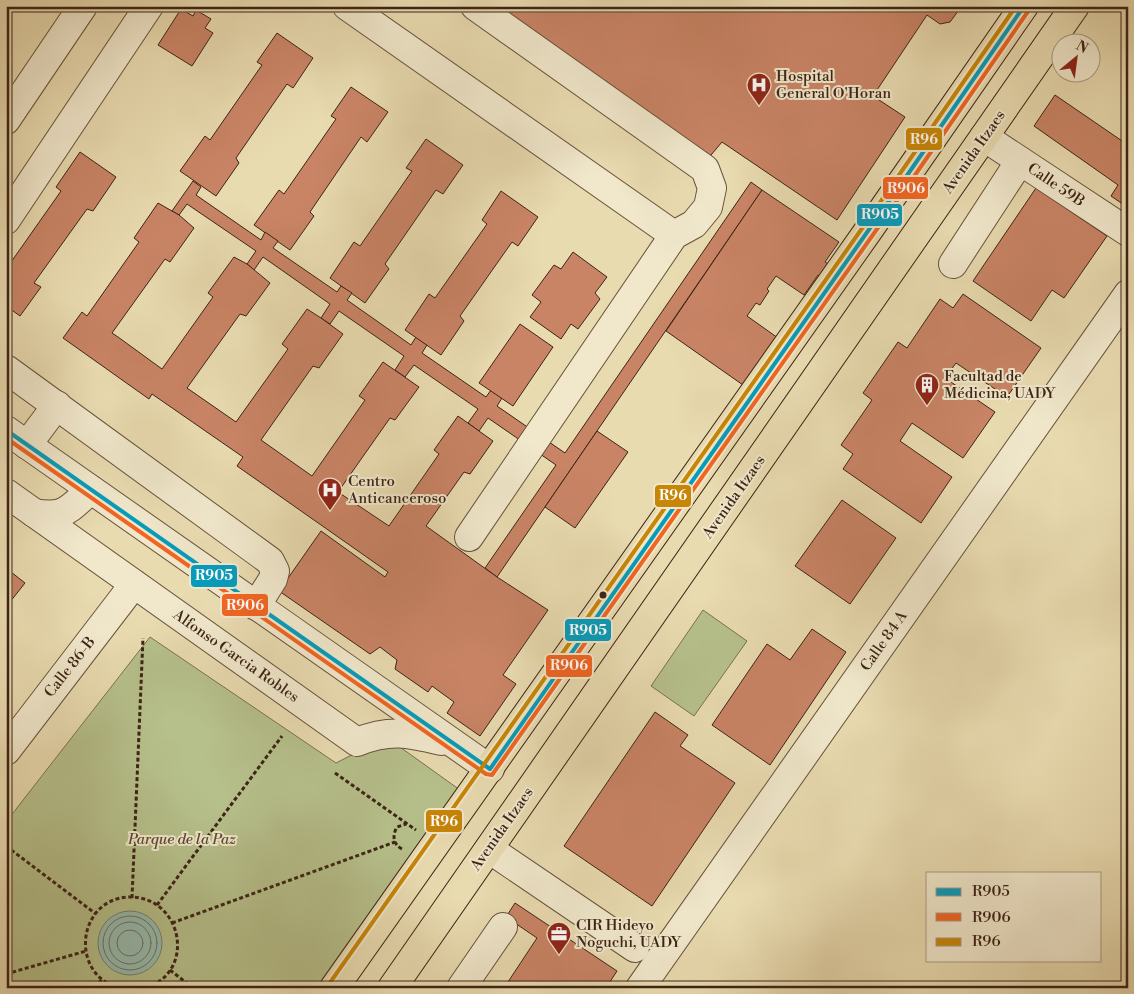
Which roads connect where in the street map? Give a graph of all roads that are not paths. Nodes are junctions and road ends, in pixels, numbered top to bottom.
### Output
1 (83, 6) edge
2 (149, 6) edge
3 (347, 6) edge
4 (475, 6) edge
5 (1024, 6) edge
6 (1075, 6) edge
7 (6, 120) edge
8 (984, 137) junction
9 (1020, 161) junction
10 (6, 220) edge
11 (1128, 232) edge
12 (674, 235) junction
13 (953, 264) dead end
14 (1128, 294) edge
15 (6, 370) edge
16 (57, 405) junction
17 (17, 438) edge
18 (91, 490) junction
19 (6, 493) edge
20 (34, 513) junction
21 (469, 536) dead end
22 (134, 584) junction
23 (256, 606) junction
24 (453, 744) junction
25 (6, 751) edge
26 (490, 769) junction
27 (488, 849) junction
28 (503, 928) dead end
29 (635, 948) dead end
30 (334, 988) edge
31 (392, 988) edge
32 (461, 988) edge
33 (640, 988) edge

1 - 7 street
2 - 10 street
3 - 12 street
4 - 12 street
5 - 26 main road
6 - 8 main road, Avenida Itzaes
8 - 9 street, Calle 59B
8 - 27 main road, Avenida Itzaes
9 - 11 street, Calle 59B
9 - 13 street
12 - 21 street
14 - 33 street, Calle 84 A
15 - 16 street
16 - 17 street
16 - 23 street
17 - 18 street, Alfonso Garcia Robles
18 - 20 street
18 - 23 street, Alfonso Garcia Robles
19 - 20 street, Alfonso Garcia Robles
20 - 22 street, Alfonso Garcia Robles
22 - 24 street, Alfonso Garcia Robles
22 - 25 street, Calle 86-B
23 - 24 street, Alfonso Garcia Robles
24 - 26 street, Alfonso Garcia Robles
26 - 30 main road
27 - 29 street
27 - 31 main road, Avenida Itzaes
28 - 32 street

